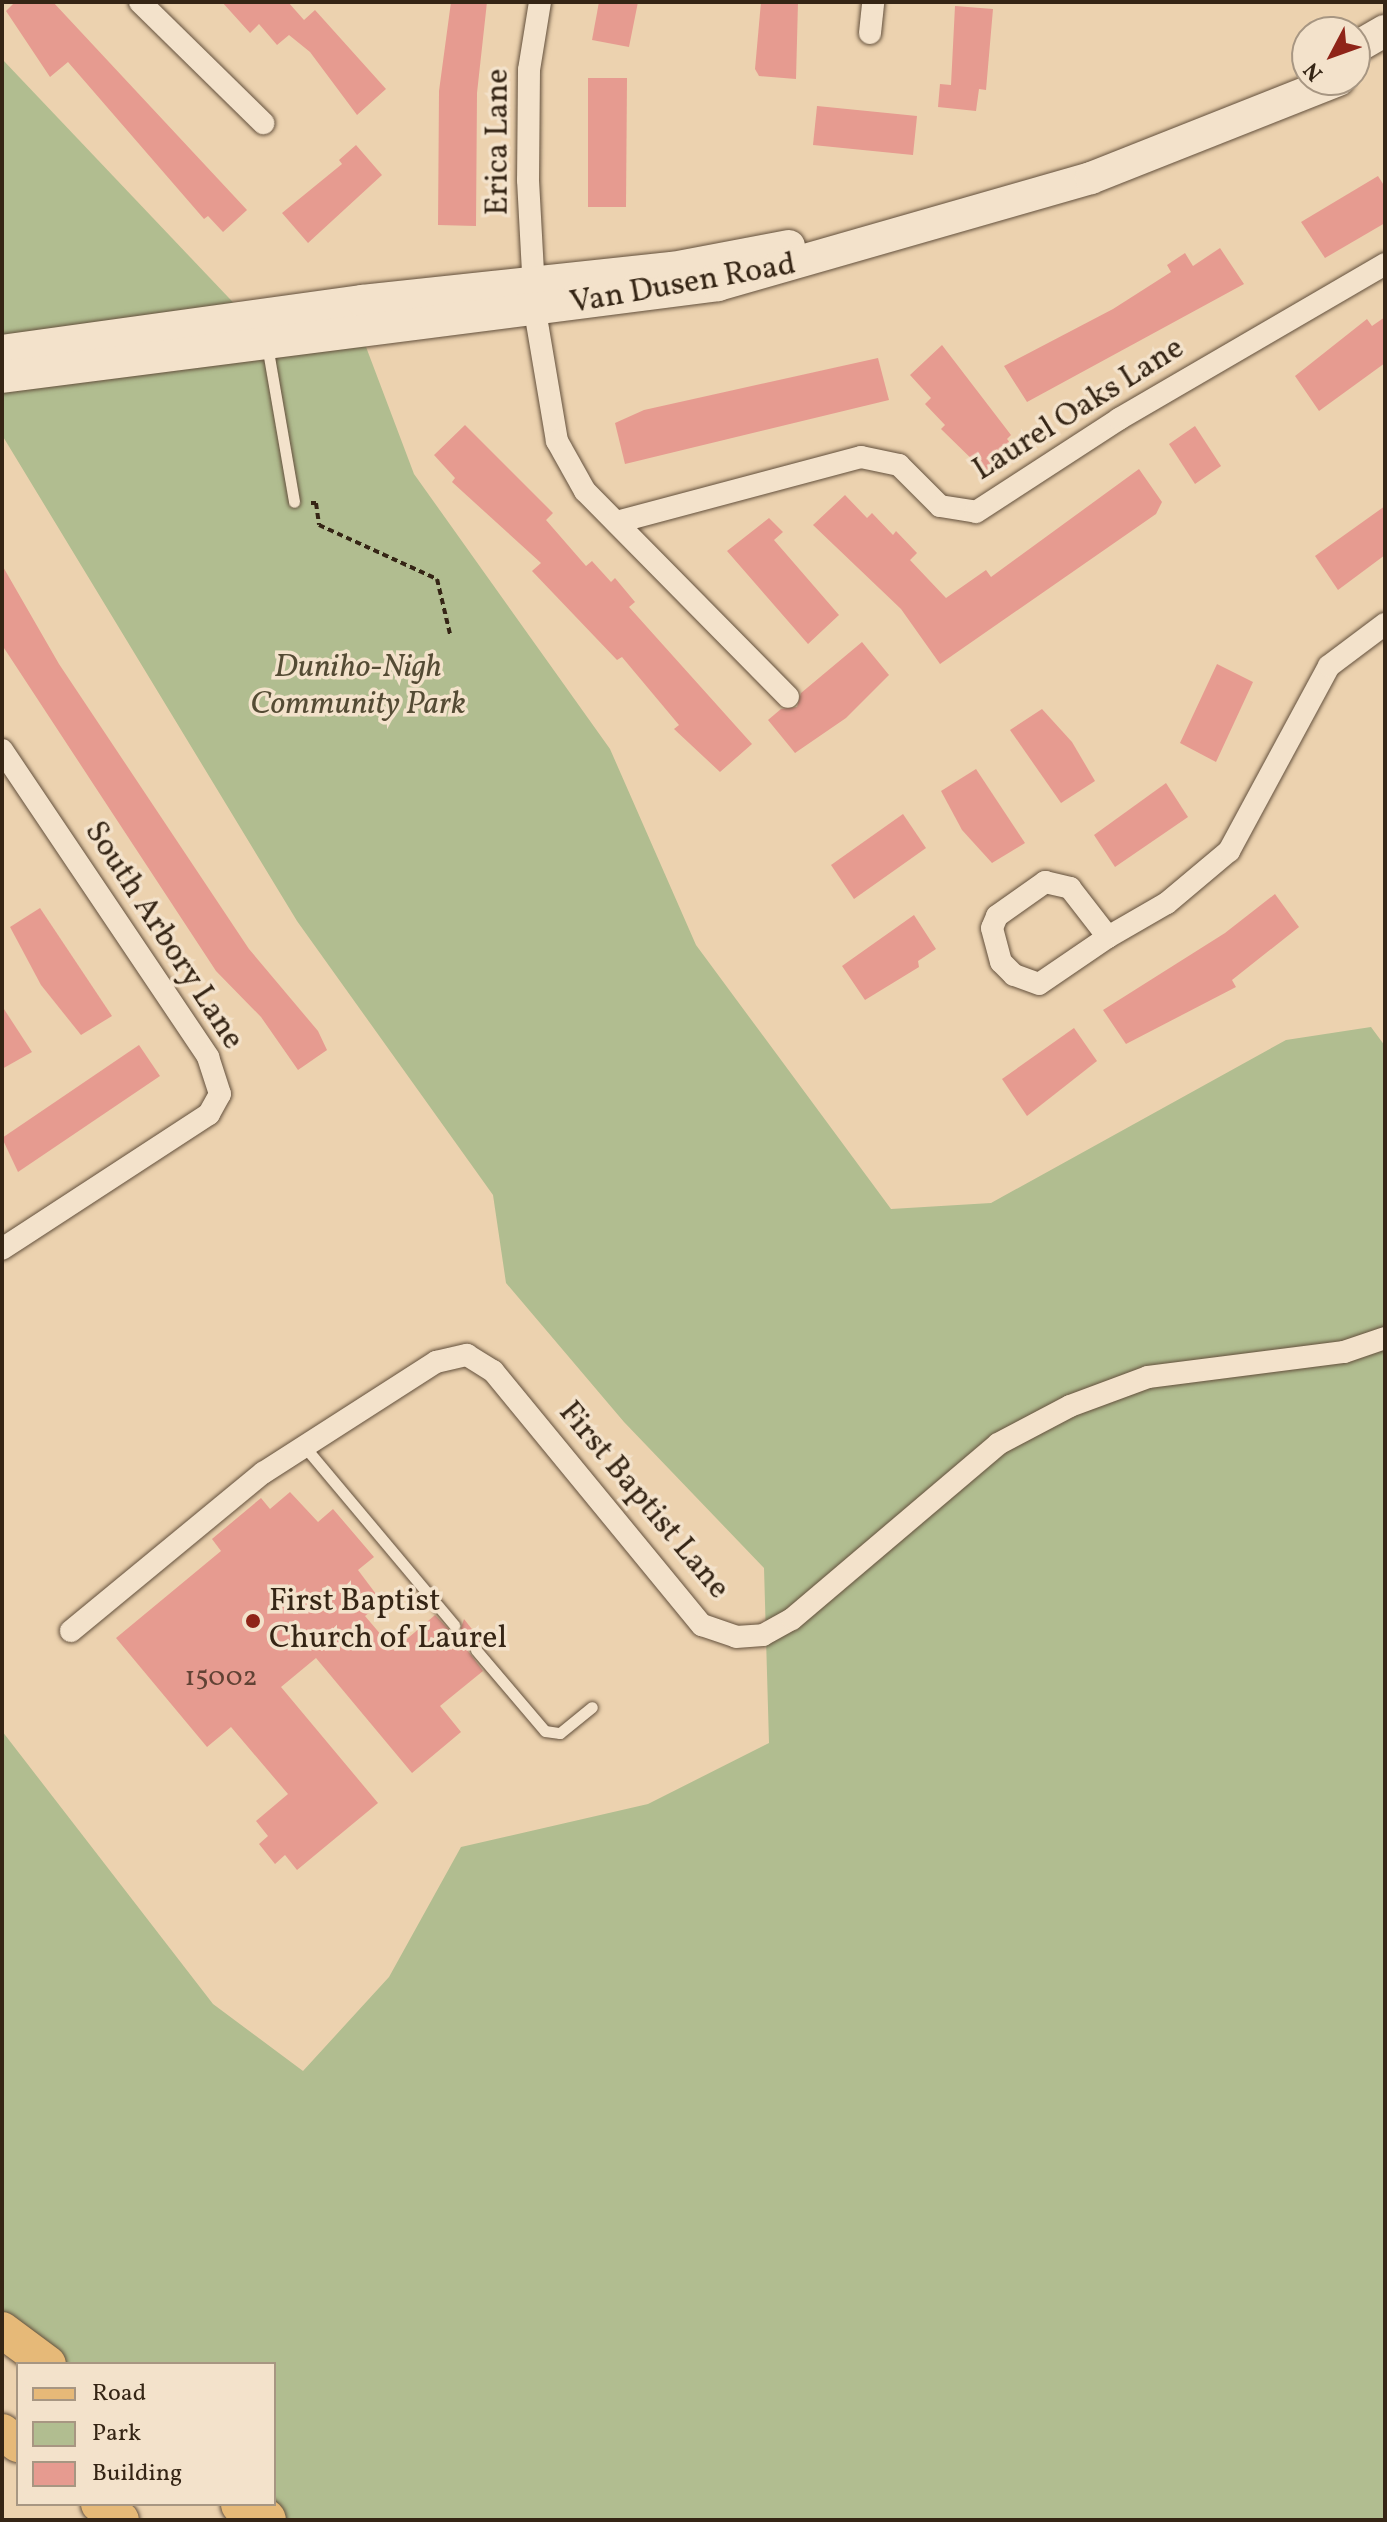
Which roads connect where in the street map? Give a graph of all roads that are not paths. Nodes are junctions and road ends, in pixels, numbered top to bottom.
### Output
1 (140, 2) edge
2 (540, 2) edge
3 (873, 2) edge
4 (870, 33) dead end
5 (1291, 79) edge
6 (1300, 96) edge
7 (263, 123) dead end
8 (1385, 264) edge
9 (534, 297) junction
10 (266, 328) junction
11 (2, 351) edge
12 (2, 377) edge
13 (294, 502) road end
14 (617, 522) junction
15 (1385, 624) edge
16 (788, 697) dead end
17 (2, 750) edge
18 (1108, 937) junction
19 (2, 1249) edge
20 (1385, 1338) edge
21 (304, 1446) junction
22 (454, 1625) dead end
23 (71, 1631) dead end
24 (476, 1650) dead end
25 (592, 1707) dead end
26 (2, 2330) edge
27 (45, 2362) edge
28 (102, 2506) edge
29 (237, 2506) edge
30 (245, 2506) edge
31 (121, 2520) edge
32 (256, 2520) edge
33 (265, 2520) edge

1 - 7 street
2 - 9 street, Erica Lane
3 - 4 street
5 - 9 main road, Van Dusen Road
6 - 9 main road, Van Dusen Road
8 - 14 street, Laurel Oaks Lane
9 - 10 main road, Van Dusen Road
9 - 14 street
10 - 11 main road, Van Dusen Road
10 - 12 main road, Van Dusen Road
10 - 13 lane
14 - 16 street
15 - 18 street
17 - 19 street, South Arbory Lane
18 - 18 street
20 - 21 street, First Baptist Lane
21 - 22 lane
21 - 23 street, First Baptist Lane
24 - 25 lane
26 - 27 main road
28 - 31 main road
29 - 32 main road
30 - 33 highway

